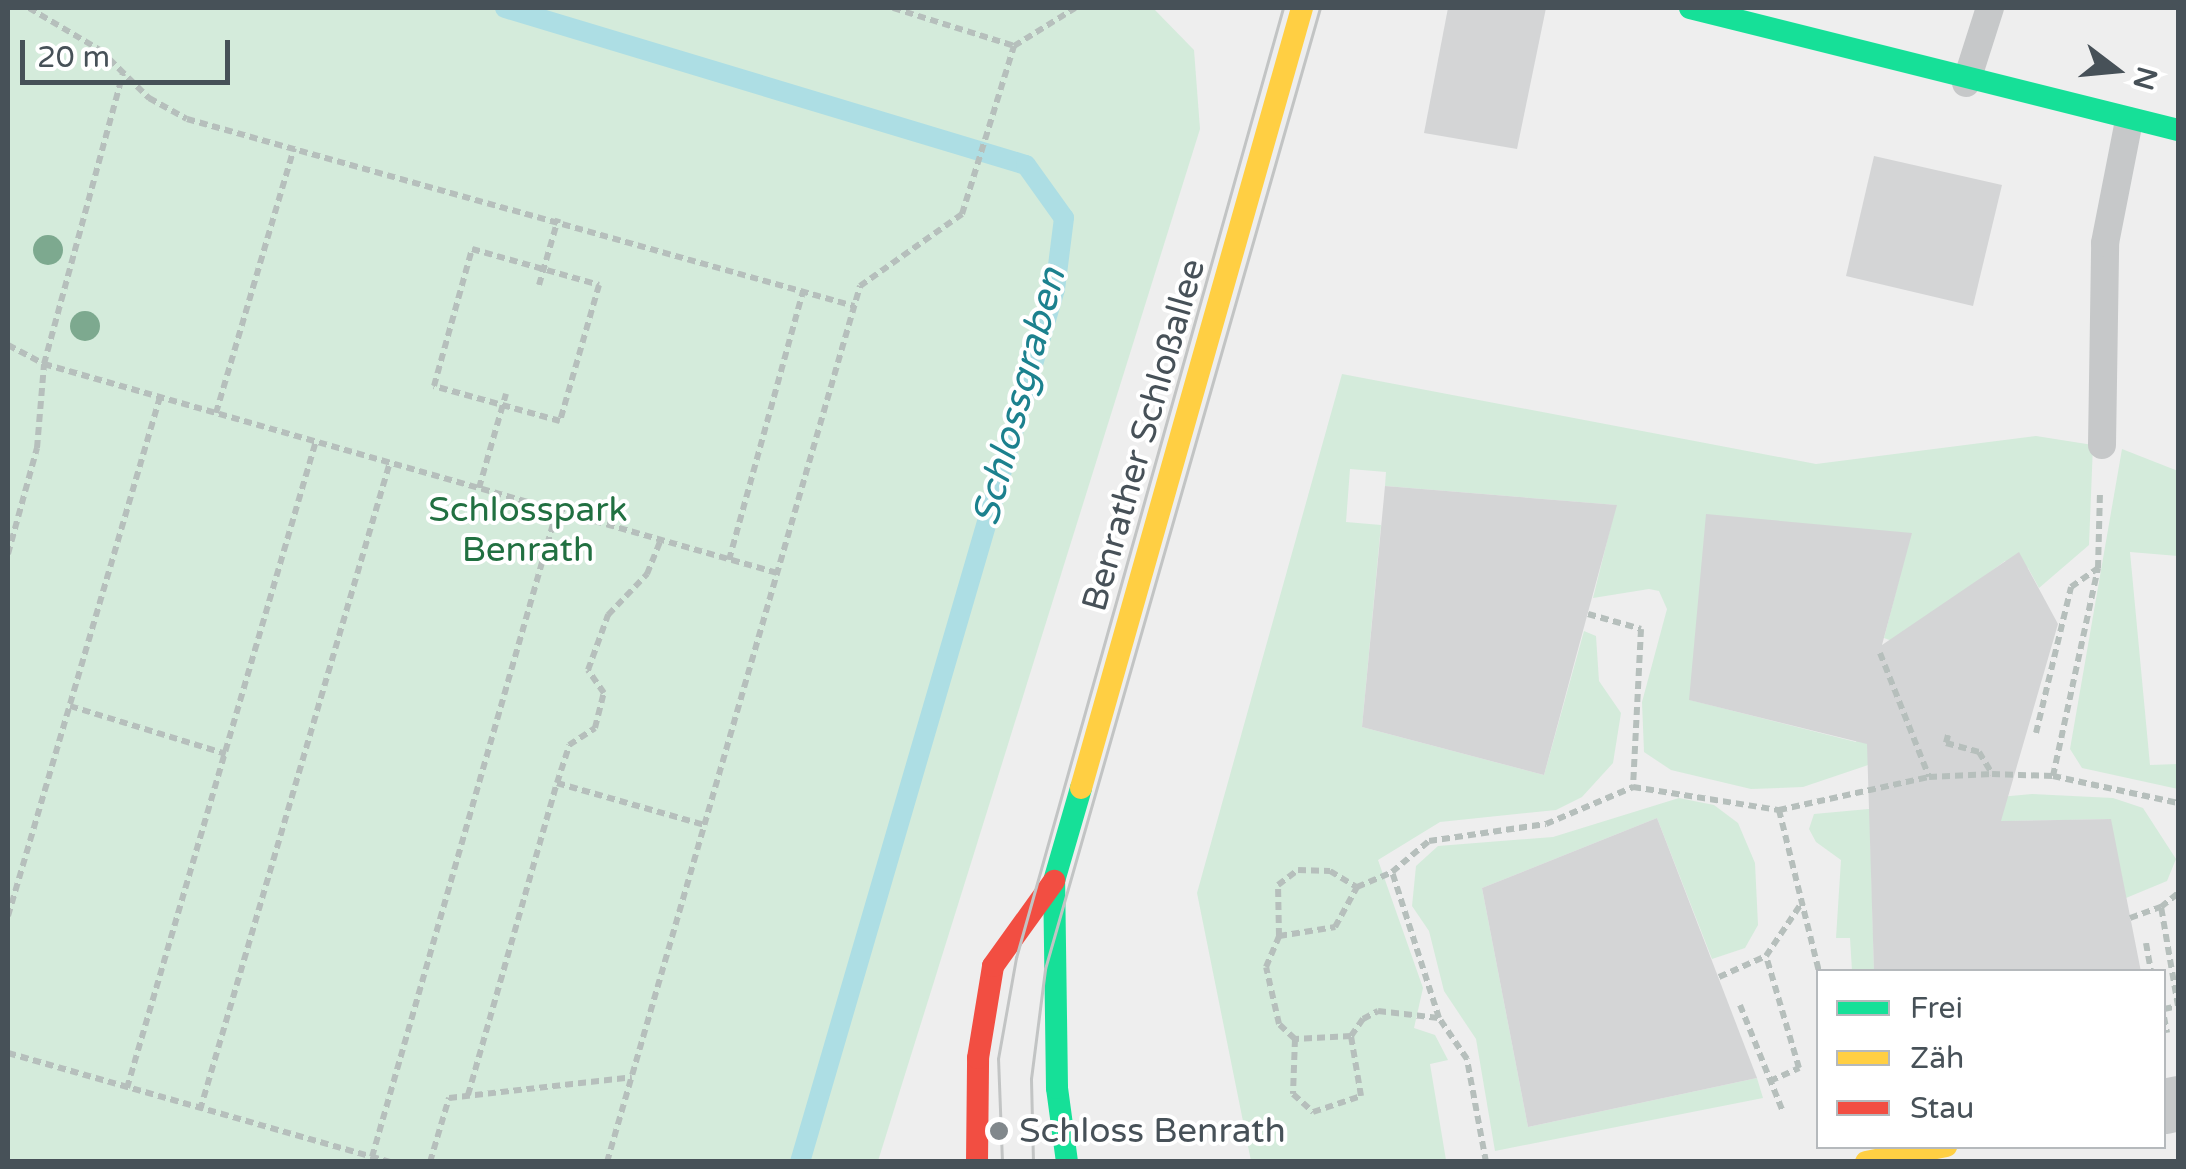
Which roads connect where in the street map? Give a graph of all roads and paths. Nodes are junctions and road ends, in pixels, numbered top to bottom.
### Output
1 (29, 8) edge
2 (894, 8) edge
3 (1075, 8) edge
4 (1299, 8) edge
5 (1690, 8) edge
6 (1990, 8) edge
7 (1014, 46) junction
8 (123, 74) junction
9 (1966, 83) junction
10 (2129, 122) junction
11 (2178, 130) edge
12 (294, 148) junction
13 (558, 219) junction
14 (544, 268) junction
15 (539, 285) dead end
16 (804, 291) junction
17 (854, 306) junction
18 (8, 345) edge
19 (44, 364) junction
20 (506, 394) dead end
21 (160, 397) junction
22 (503, 406) junction
23 (216, 413) junction
24 (316, 441) junction
25 (2102, 445) joint
26 (390, 462) junction
27 (480, 488) junction
28 (557, 510) junction
29 (661, 540) junction
30 (8, 554) edge
31 (729, 560) junction
32 (2098, 568) junction
33 (777, 573) junction
34 (1588, 614) dead end
35 (1880, 652) dead end
36 (69, 706) junction
37 (2036, 733) dead end
38 (1948, 735) dead end
39 (226, 754) junction
40 (1992, 774) junction
41 (2053, 776) junction
42 (1929, 777) junction
43 (557, 783) junction
44 (1633, 787) junction
45 (2178, 804) edge
46 (1779, 810) junction
47 (704, 825) junction
48 (1392, 872) junction
49 (1054, 881) junction
50 (1357, 887) junction
51 (2178, 892) edge
52 (1803, 901) junction
53 (2160, 908) junction
54 (8, 916) edge
55 (2130, 918) dead end
56 (1279, 936) junction
57 (2146, 943) dead end
58 (1766, 956) junction
59 (1818, 969) edge
60 (2151, 969) edge
61 (1719, 977) dead end
62 (1740, 1006) dead end
63 (2166, 1009) edge
64 (1440, 1018) junction
65 (2166, 1028) edge
66 (2167, 1033) dead end
67 (1351, 1036) junction
68 (1295, 1040) junction
69 (8, 1053) edge
70 (632, 1077) junction
71 (1770, 1081) junction
72 (127, 1088) junction
73 (468, 1096) junction
74 (200, 1110) junction
75 (1783, 1112) dead end
76 (1931, 1149) edge
77 (372, 1157) junction
78 (390, 1162) edge
79 (430, 1162) edge
80 (607, 1162) edge
81 (977, 1162) edge
82 (1067, 1162) edge
83 (1486, 1162) edge
84 (1866, 1162) edge

1 - 8 path
2 - 7 path
3 - 7 path
4 - 49 main road, Benrather Schloßallee
5 - 9 main road
6 - 9 lane
7 - 17 path
8 - 12 path
8 - 19 path
9 - 10 main road
10 - 11 main road
10 - 25 lane
12 - 13 path
12 - 23 path
13 - 14 path
13 - 16 path
14 - 15 path
14 - 22 path
14 - 22 path
16 - 17 path
16 - 31 path
17 - 33 path
18 - 19 path
19 - 21 path
19 - 30 path
20 - 22 path
21 - 23 path
21 - 36 path
22 - 27 path
23 - 24 path
24 - 26 path
24 - 39 path
25 - 32 path
26 - 27 path
26 - 74 path
27 - 28 path
28 - 29 path
28 - 77 path
29 - 31 path
29 - 43 path
31 - 33 path
32 - 37 path
32 - 41 path
33 - 47 path
34 - 44 path
35 - 42 path
36 - 39 path
36 - 54 path
38 - 40 path
39 - 72 path
40 - 41 path
40 - 42 path
41 - 45 path
42 - 46 path
43 - 47 path
43 - 73 path
44 - 46 path
44 - 48 path
46 - 52 path
47 - 70 path
48 - 50 path
48 - 64 path
49 - 81 main road, Benrather Schloßallee
49 - 82 main road, Benrather Schloßallee
50 - 56 path
50 - 56 path
51 - 53 path
52 - 58 path
52 - 59 path
53 - 55 path
53 - 63 path
56 - 68 path
57 - 60 path
58 - 61 path
58 - 71 path
62 - 71 path
64 - 67 path
64 - 83 path
65 - 66 path
67 - 68 path
67 - 68 path
69 - 72 path
70 - 73 path
70 - 80 path
71 - 75 path
72 - 74 path
73 - 79 path
74 - 77 path
76 - 84 main road
77 - 78 path

